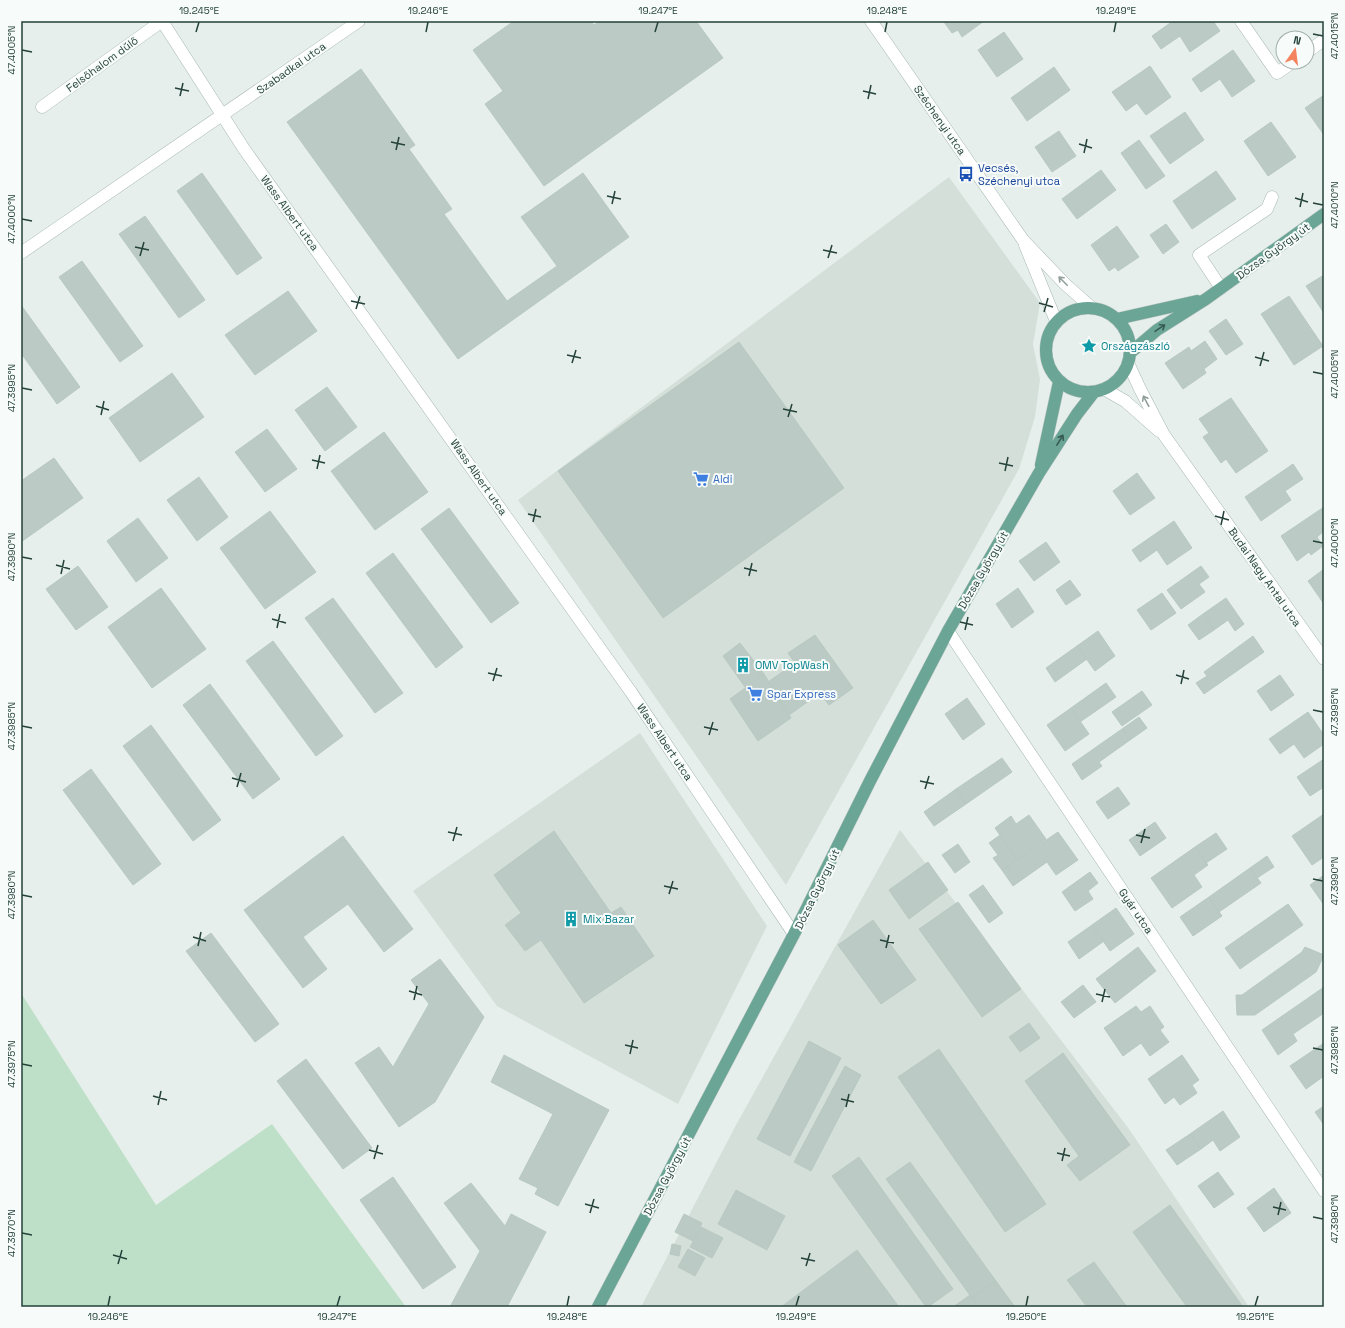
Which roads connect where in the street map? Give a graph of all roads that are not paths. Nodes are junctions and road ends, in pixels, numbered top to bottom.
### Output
1 (162, 21) edge
2 (359, 21) edge
3 (871, 21) edge
4 (1241, 21) edge
5 (1324, 40) edge
6 (1315, 46) edge
7 (1281, 70) edge
8 (42, 107) dead end
9 (223, 114) junction
10 (1272, 196) dead end
11 (1324, 214) edge
12 (1023, 240) junction
13 (21, 253) edge
14 (1221, 288) junction
15 (1206, 299) junction
16 (1092, 308) junction
17 (1117, 319) junction
18 (1056, 321) junction
19 (1129, 358) junction
20 (1059, 382) junction
21 (1099, 391) junction
22 (1164, 435) junction
23 (1039, 473) junction
24 (948, 631) junction
25 (1324, 659) edge
26 (794, 934) junction
27 (1324, 1191) edge
28 (598, 1307) edge

1 - 8 street, Felsőhalom dűlő
1 - 9 street, Wass Albert utca
2 - 9 street, Szabadkai utca
3 - 12 street, Széchenyi utca
4 - 7 street
5 - 6 street
9 - 13 street, Szabadkai utca
9 - 26 street, Wass Albert utca
10 - 14 street
11 - 14 main road, Dózsa György út
16 -> 12 street, Széchenyi utca
12 - 18 street, Széchenyi utca
14 - 15 main road, Dózsa György út
15 - 17 main road, Dózsa György út
19 -> 15 main road, Dózsa György út
16 - 17 main road
16 - 18 main road
17 - 19 main road
18 - 20 main road
19 - 21 main road
22 -> 19 street, Budai Nagy Antal utca
20 - 21 main road
20 - 23 main road, Dózsa György út
21 - 22 street, Budai Nagy Antal utca
23 -> 21 main road, Dózsa György út
22 - 25 street, Budai Nagy Antal utca
23 - 24 main road, Dózsa György út
24 - 26 main road, Dózsa György út
24 - 27 street, Gyár utca
26 - 28 main road, Dózsa György út

